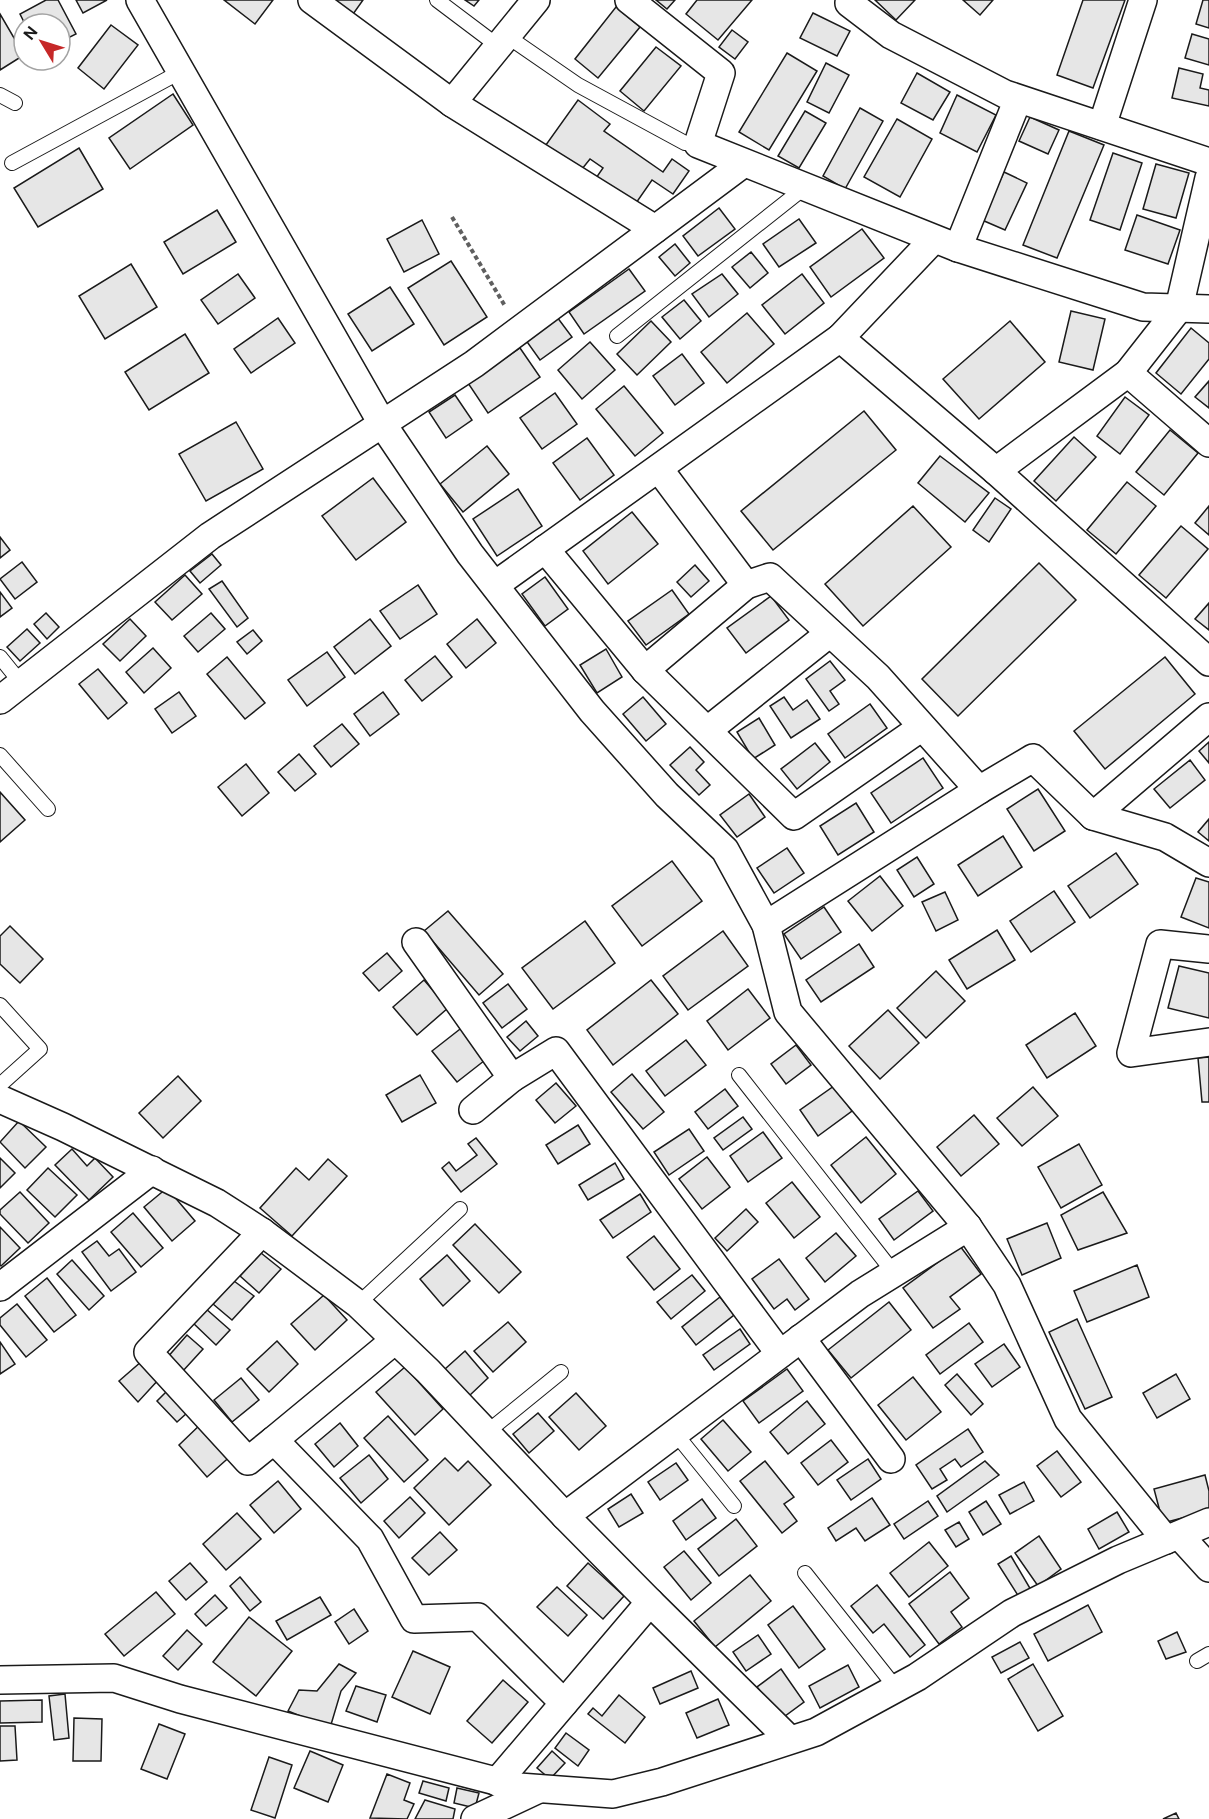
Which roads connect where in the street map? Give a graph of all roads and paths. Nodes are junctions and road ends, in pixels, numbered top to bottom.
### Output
1 (140, 0) edge
2 (312, 0) edge
3 (437, 0) edge
4 (536, 0) edge
5 (629, 0) edge
6 (852, 0) edge
7 (1143, 0) edge
8 (502, 41) junction
9 (180, 72) junction
10 (0, 95) edge
11 (1018, 99) junction
12 (15, 103) dead end
13 (452, 103) junction
14 (1102, 126) junction
15 (698, 144) junction
16 (1209, 162) edge
17 (12, 163) dead end
18 (744, 163) junction
19 (1209, 178) edge
20 (804, 188) junction
21 (452, 217) dead end
22 (655, 230) junction
23 (945, 244) junction
24 (1179, 308) junction
25 (1209, 309) edge
26 (519, 330) junction
27 (617, 336) dead end
28 (840, 338) junction
29 (1128, 373) junction
30 (383, 425) junction
31 (1209, 443) edge
32 (659, 469) junction
33 (996, 471) junction
34 (545, 549) junction
35 (495, 585) junction
36 (746, 585) junction
37 (830, 633) junction
38 (0, 657) edge
39 (1209, 662) edge
40 (645, 670) junction
41 (21, 683) junction
42 (0, 700) edge
43 (1209, 717) edge
44 (922, 726) junction
45 (708, 730) junction
46 (0, 755) edge
47 (979, 790) junction
48 (48, 809) dead end
49 (1093, 816) junction
50 (1209, 863) edge
51 (766, 925) junction
52 (416, 942) dead end
53 (1209, 949) edge
54 (0, 1005) edge
55 (1209, 1042) edge
56 (739, 1074) dead end
57 (512, 1078) junction
58 (0, 1085) edge
59 (0, 1099) edge
60 (473, 1110) dead end
61 (152, 1170) junction
62 (460, 1209) dead end
63 (968, 1227) junction
64 (262, 1232) junction
65 (894, 1274) junction
66 (0, 1287) edge
67 (358, 1304) junction
68 (801, 1338) junction
69 (395, 1340) junction
70 (780, 1354) junction
71 (561, 1372) dead end
72 (486, 1433) junction
73 (675, 1433) junction
74 (274, 1440) junction
75 (891, 1459) dead end
76 (734, 1506) dead end
77 (565, 1516) junction
78 (1209, 1522) edge
79 (1172, 1537) junction
80 (1209, 1568) edge
81 (805, 1573) dead end
82 (650, 1602) junction
83 (0, 1680) edge
84 (896, 1689) junction
85 (564, 1703) junction
86 (789, 1739) junction
87 (497, 1782) junction
88 (539, 1789) junction
89 (475, 1819) edge

1 - 9 street
2 - 13 street
3 - 8 lane
4 - 8 street
5 - 15 street
6 - 11 street
7 - 14 street
8 - 13 street
8 - 15 lane
9 - 17 lane
9 - 30 street
10 - 12 lane
11 - 14 street
11 - 23 street
13 - 22 street
14 - 16 street
15 - 18 street
18 - 20 street
18 - 22 street
19 - 24 street
20 - 23 street
20 - 27 lane
21 - 26 path
22 - 26 street
23 - 24 street
23 - 28 street
24 - 25 street
24 - 29 street
26 - 30 street
28 - 32 street
28 - 33 street
29 - 31 street
29 - 33 street
30 - 35 street
30 - 41 street
32 - 34 street
32 - 36 street
33 - 39 street
34 - 35 street
34 - 40 street
35 - 51 street
36 - 37 street
36 - 40 street
37 - 44 street
37 - 45 street
38 - 41 lane
40 - 45 street
41 - 42 street
43 - 49 street
44 - 45 street
44 - 47 street
46 - 48 lane
47 - 49 street
47 - 51 street
49 - 50 street
51 - 63 street
52 - 57 street
53 - 55 street
54 - 58 lane
56 - 65 lane
57 - 60 street
57 - 70 street
59 - 61 street
61 - 64 street
61 - 66 street
62 - 67 lane
63 - 65 street
63 - 79 street
64 - 67 street
64 - 74 street
65 - 68 street
67 - 69 street
68 - 70 street
68 - 75 street
69 - 72 street
69 - 74 street
70 - 73 street
71 - 72 lane
72 - 77 street
73 - 76 lane
73 - 77 street
74 - 85 street
77 - 82 street
78 - 79 street
79 - 80 street
79 - 84 street
81 - 84 lane
82 - 85 street
82 - 86 street
83 - 87 street
84 - 86 street
85 - 87 street
86 - 88 street
87 - 88 street
88 - 89 street

